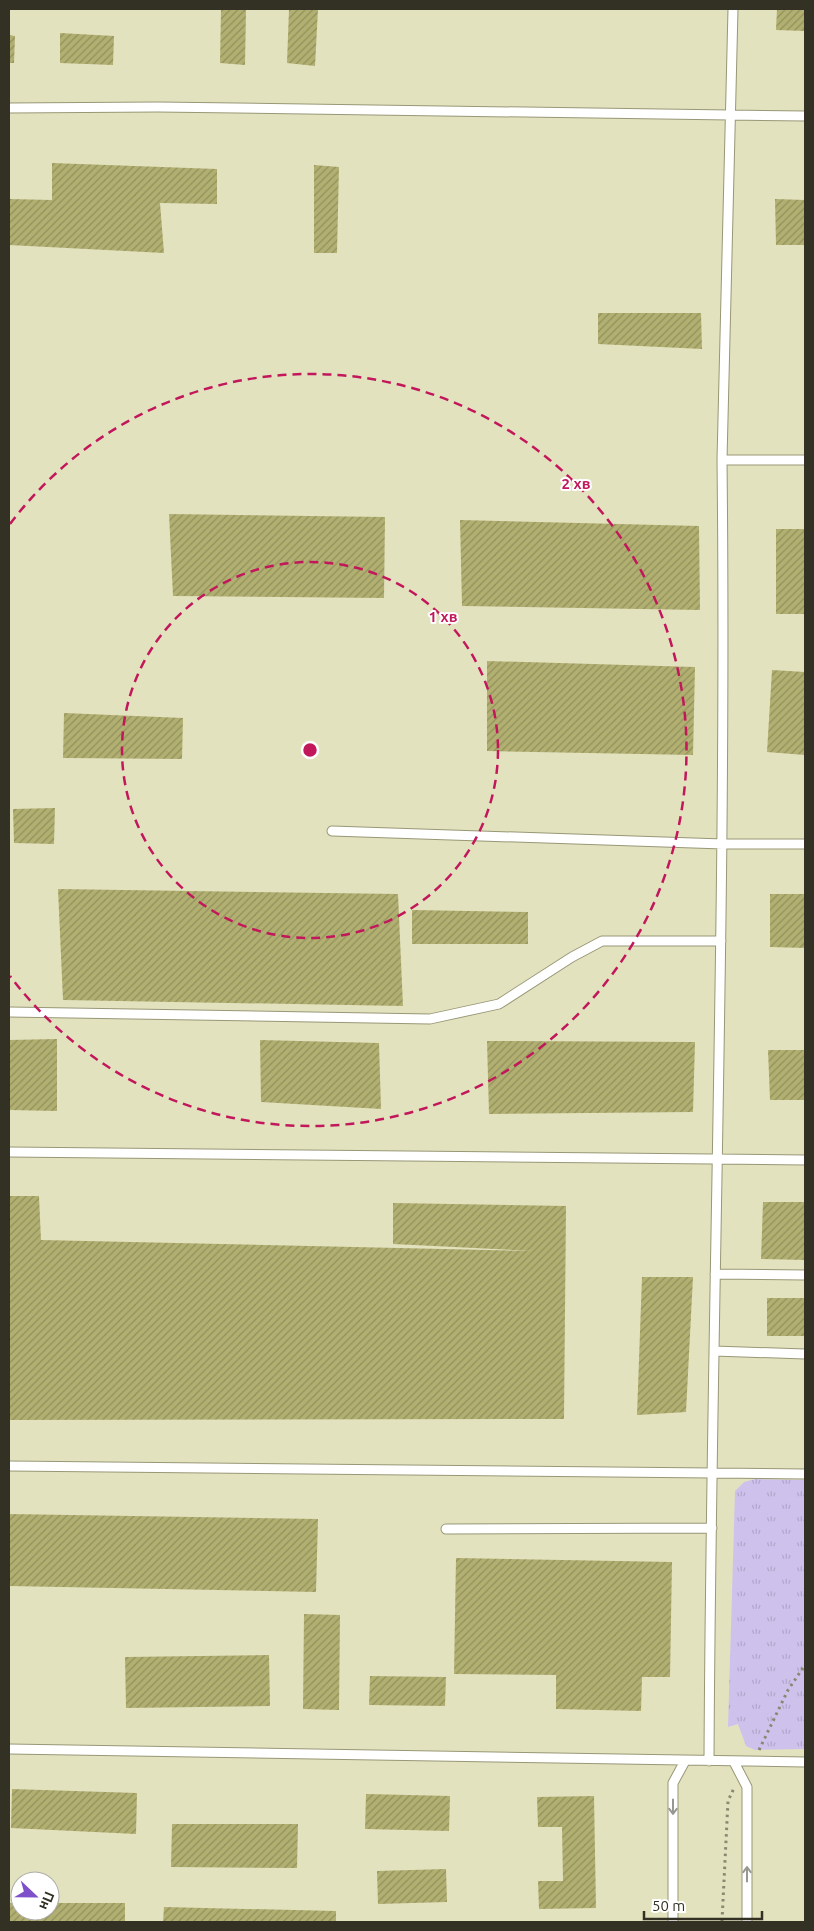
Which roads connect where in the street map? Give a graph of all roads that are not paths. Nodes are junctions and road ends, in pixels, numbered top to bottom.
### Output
1 (733, 9) edge
2 (9, 108) edge
3 (731, 116) junction
4 (805, 116) edge
5 (722, 460) junction
6 (805, 460) edge
7 (332, 830) dead end
8 (723, 844) junction
9 (805, 844) edge
10 (721, 941) junction
11 (9, 1012) edge
12 (9, 1152) edge
13 (716, 1159) junction
14 (805, 1160) edge
15 (715, 1274) junction
16 (805, 1275) edge
17 (714, 1351) junction
18 (805, 1354) edge
19 (9, 1466) edge
20 (712, 1471) junction
21 (805, 1474) edge
22 (712, 1528) junction
23 (446, 1529) dead end
24 (9, 1750) edge
25 (685, 1761) junction
26 (709, 1761) junction
27 (734, 1762) junction
28 (805, 1762) edge
29 (673, 1922) edge
30 (747, 1922) edge

1 - 3 lane
2 - 3 lane
3 - 4 lane
3 - 5 lane
5 - 6 lane
5 - 8 lane
7 - 8 lane
8 - 9 lane
8 - 10 lane
10 - 11 lane
10 - 13 lane
12 - 13 lane
13 - 14 lane
13 - 15 lane
15 - 16 lane
15 - 17 lane
17 - 18 lane
17 - 20 lane
19 - 20 lane
20 - 21 lane
20 - 22 lane
22 - 23 lane
22 - 26 lane
24 - 25 lane
25 - 26 lane
25 -> 29 lane
26 - 27 lane
27 - 28 lane
30 -> 27 lane

